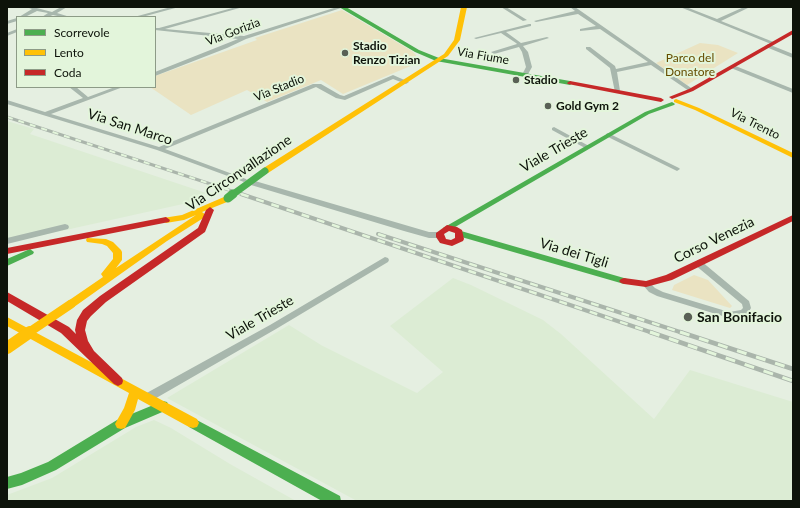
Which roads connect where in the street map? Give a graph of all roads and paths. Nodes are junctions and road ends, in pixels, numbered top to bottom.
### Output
1 (28, 7) edge
2 (65, 7) edge
3 (177, 7) edge
4 (241, 7) edge
5 (342, 7) edge
6 (464, 7) edge
7 (503, 7) edge
8 (572, 7) edge
9 (682, 7) edge
10 (748, 7) edge
11 (165, 8) edge
12 (37, 9) junction
13 (579, 12) junction
14 (53, 13) junction
15 (23, 16) edge
16 (46, 16) edge
17 (61, 16) edge
18 (139, 16) edge
19 (525, 20) dead end
20 (717, 21) junction
21 (536, 22) dead end
22 (530, 25) dead end
23 (601, 27) junction
24 (157, 29) edge
25 (16, 30) edge
26 (582, 30) dead end
27 (502, 32) junction
28 (793, 32) edge
29 (7, 35) edge
30 (244, 38) junction
31 (476, 38) dead end
32 (547, 38) dead end
33 (771, 45) junction
34 (520, 46) junction
35 (588, 48) dead end
36 (451, 50) junction
37 (417, 51) junction
38 (494, 52) dead end
39 (793, 56) edge
40 (438, 60) junction
41 (651, 63) junction
42 (462, 64) junction
43 (733, 67) junction
44 (422, 71) junction
45 (614, 71) junction
46 (156, 74) edge
47 (526, 75) junction
48 (406, 82) junction
49 (73, 88) edge
50 (117, 88) edge
51 (617, 90) junction
52 (793, 92) edge
53 (87, 99) junction
54 (672, 99) junction
55 (7, 102) edge
56 (706, 113) junction
57 (46, 114) junction
58 (554, 129) dead end
59 (608, 135) junction
60 (587, 147) junction
61 (159, 149) junction
62 (793, 156) edge
63 (677, 168) dead end
64 (244, 180) dead end
65 (253, 183) dead end
66 (226, 199) junction
67 (210, 210) junction
68 (468, 214) junction
69 (793, 218) edge
70 (155, 223) junction
71 (65, 227) dead end
72 (447, 228) junction
73 (439, 235) junction
74 (458, 236) junction
75 (164, 239) junction
76 (7, 240) edge
77 (7, 251) edge
78 (385, 260) dead end
79 (7, 263) edge
80 (698, 263) junction
81 (646, 284) junction
82 (84, 295) junction
83 (7, 296) edge
84 (7, 321) edge
85 (7, 348) edge
86 (89, 352) junction
87 (120, 383) junction
88 (135, 391) junction
89 (147, 398) junction
90 (163, 406) junction
91 (121, 424) junction
92 (7, 483) edge
93 (335, 501) edge

1 - 12 street
2 - 14 street
3 - 11 street
4 - 24 street
5 - 30 street, Via Gorizia
5 - 37 main road, Via Fiume
6 - 36 main road, Via Circonvallazione
7 - 19 street
8 - 13 street
9 - 20 street
10 - 20 street
11 - 18 street
12 - 14 street
12 - 15 street
13 - 21 street
13 - 23 street
14 - 16 street
14 - 17 street
20 - 33 street
22 - 27 street
23 - 26 street
23 - 41 street
24 - 30 street
25 - 29 street
27 - 31 street
27 - 34 street
28 - 33 main road, Viale Trieste
30 - 46 street, Via Gorizia
32 - 34 street
33 - 39 street
33 - 43 main road, Viale Trieste
34 - 38 street
34 - 47 street
35 - 45 street
36 - 37 main road
36 - 40 main road, Via Circonvallazione
36 - 42 main road
37 - 40 main road, Via Fiume
37 - 44 main road
40 - 42 main road, Via Fiume
40 - 44 main road, Via Circonvallazione
41 - 45 street
41 - 54 street
42 - 44 main road
42 - 47 main road, Via Fiume
43 - 52 street
43 - 54 main road, Viale Trieste
44 - 48 main road, Via Circonvallazione
45 - 51 street
47 - 51 main road, Via Fiume
48 - 61 street, Via Stadio
48 - 66 main road, Via Circonvallazione, bridge
49 - 53 street
50 - 53 street
51 - 54 main road, Via Fiume
53 - 57 street
54 - 56 main road, Via Trento
54 - 56 main road, Via Trento
54 - 59 main road, Viale Trieste
55 - 57 street, Via San Marco
56 - 62 main road, Via Trento
57 - 61 street, Via San Marco
58 - 60 street
59 - 60 main road, Viale Trieste
59 - 63 street
60 - 68 main road, Viale Trieste
61 - 64 street, Via San Marco
65 - 73 street
66 - 67 main road, Via Circonvallazione
66 - 70 main road
67 - 75 main road, Via Circonvallazione
67 - 86 main road
68 - 72 main road, Viale Trieste
68 - 74 main road
69 - 80 main road, Corso Venezia
70 - 75 main road
70 - 77 main road
71 - 76 street
72 - 73 main road
72 - 74 main road, Via dei Tigli
73 - 74 main road, Via dei Tigli
74 - 81 main road, Via dei Tigli
75 - 82 main road, Via Circonvallazione
78 - 89 street, Viale Trieste
79 - 82 main road
80 - 81 main road, Corso Venezia
80 - 81 street
82 - 85 main road, Via Circonvallazione, bridge
83 - 86 main road
84 - 87 main road
86 - 87 main road
87 - 88 main road
88 - 89 main road
88 - 91 main road
89 - 90 main road
90 - 91 main road
90 - 93 main road
91 - 92 main road

